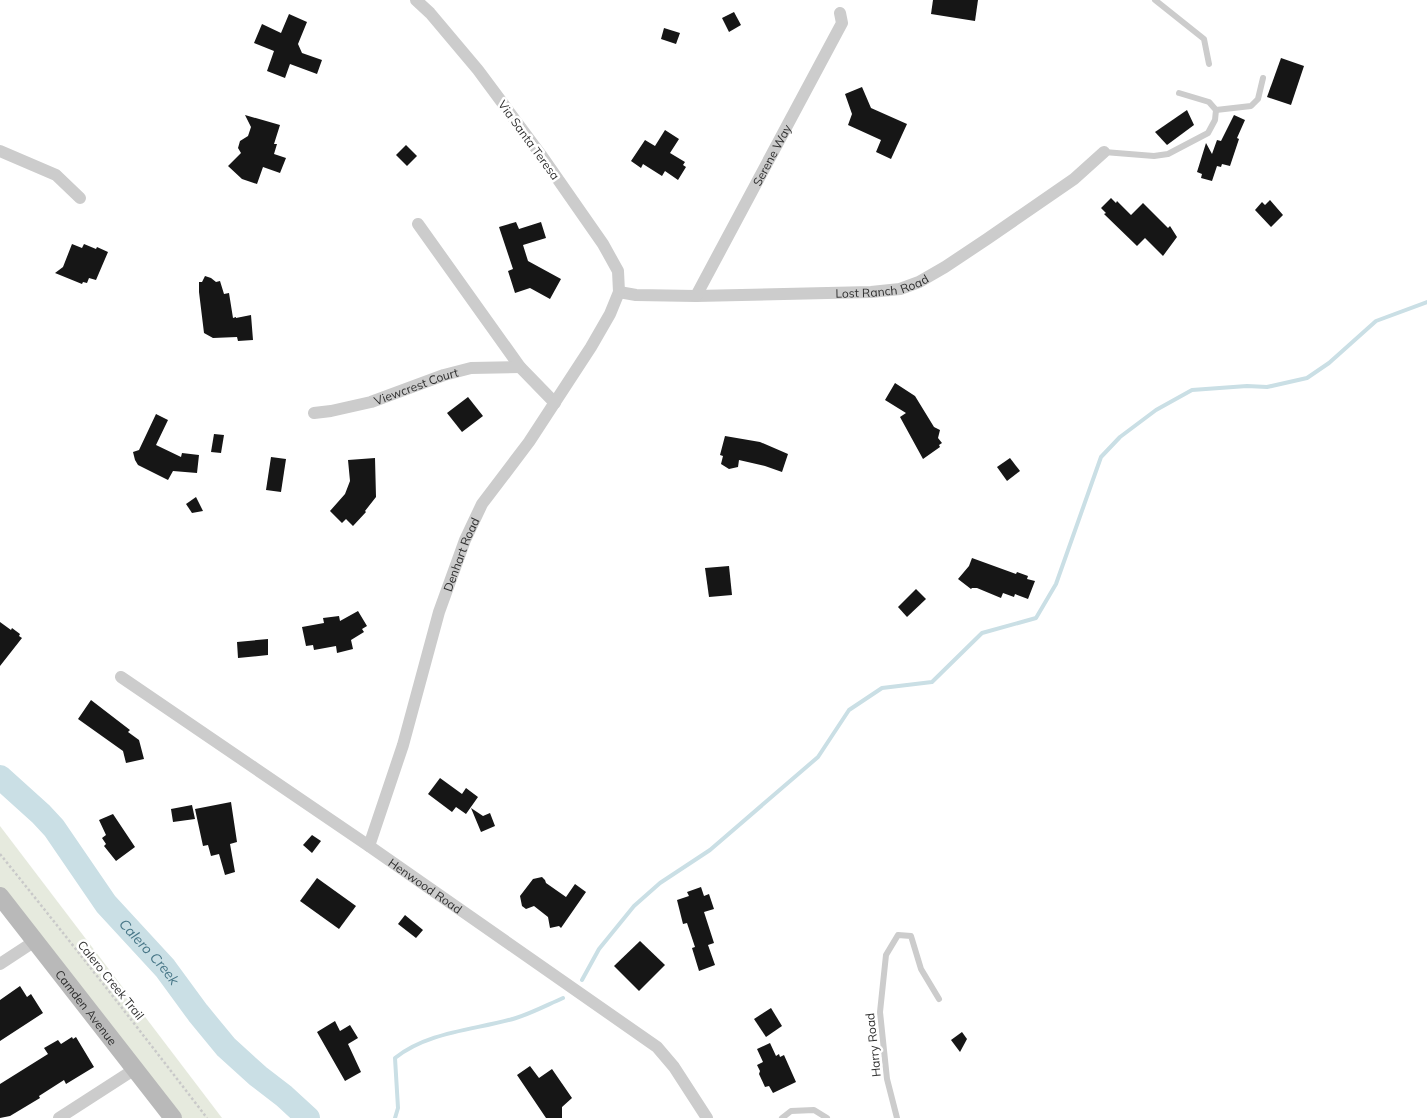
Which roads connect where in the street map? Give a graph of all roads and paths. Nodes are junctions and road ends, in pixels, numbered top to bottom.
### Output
1 (416, 0) edge
2 (1155, 0) edge
3 (840, 13) dead end
4 (1210, 64) dead end
5 (1263, 78) dead end
6 (1179, 93) dead end
7 (1216, 110) junction
8 (0, 152) edge
9 (1104, 152) joint
10 (80, 198) dead end
11 (418, 224) dead end
12 (619, 292) junction
13 (696, 296) junction
14 (520, 367) junction
15 (555, 403) junction
16 (314, 413) dead end
17 (121, 677) dead end
18 (370, 846) junction
19 (0, 854) edge
20 (0, 896) edge
21 (35, 941) junction
22 (0, 964) edge
23 (939, 998) dead end
24 (135, 1068) junction
25 (59, 1118) edge
26 (173, 1118) edge
27 (207, 1118) edge
28 (707, 1118) edge
29 (782, 1118) edge
30 (827, 1118) edge
31 (897, 1118) edge

1 - 12 street, Via Santa Teresa
2 - 4 lane
3 - 13 street, Serene Way
5 - 7 lane
6 - 7 lane
7 - 9 lane
8 - 10 street
9 - 13 street, Lost Ranch Road
11 - 14 street
12 - 13 street, Lost Ranch Road
12 - 15 street, Denhart Road
14 - 15 street
14 - 16 street, Viewcrest Court
15 - 18 street, Denhart Road
17 - 18 street, Henwood Road
18 - 28 street, Henwood Road
19 - 27 path, Calero Creek Trail
20 - 21 street, Camden Avenue
21 - 22 street
21 - 24 street, Camden Avenue
23 - 31 lane, Harry Road
24 - 25 street
24 - 26 street, Camden Avenue
29 - 30 lane

